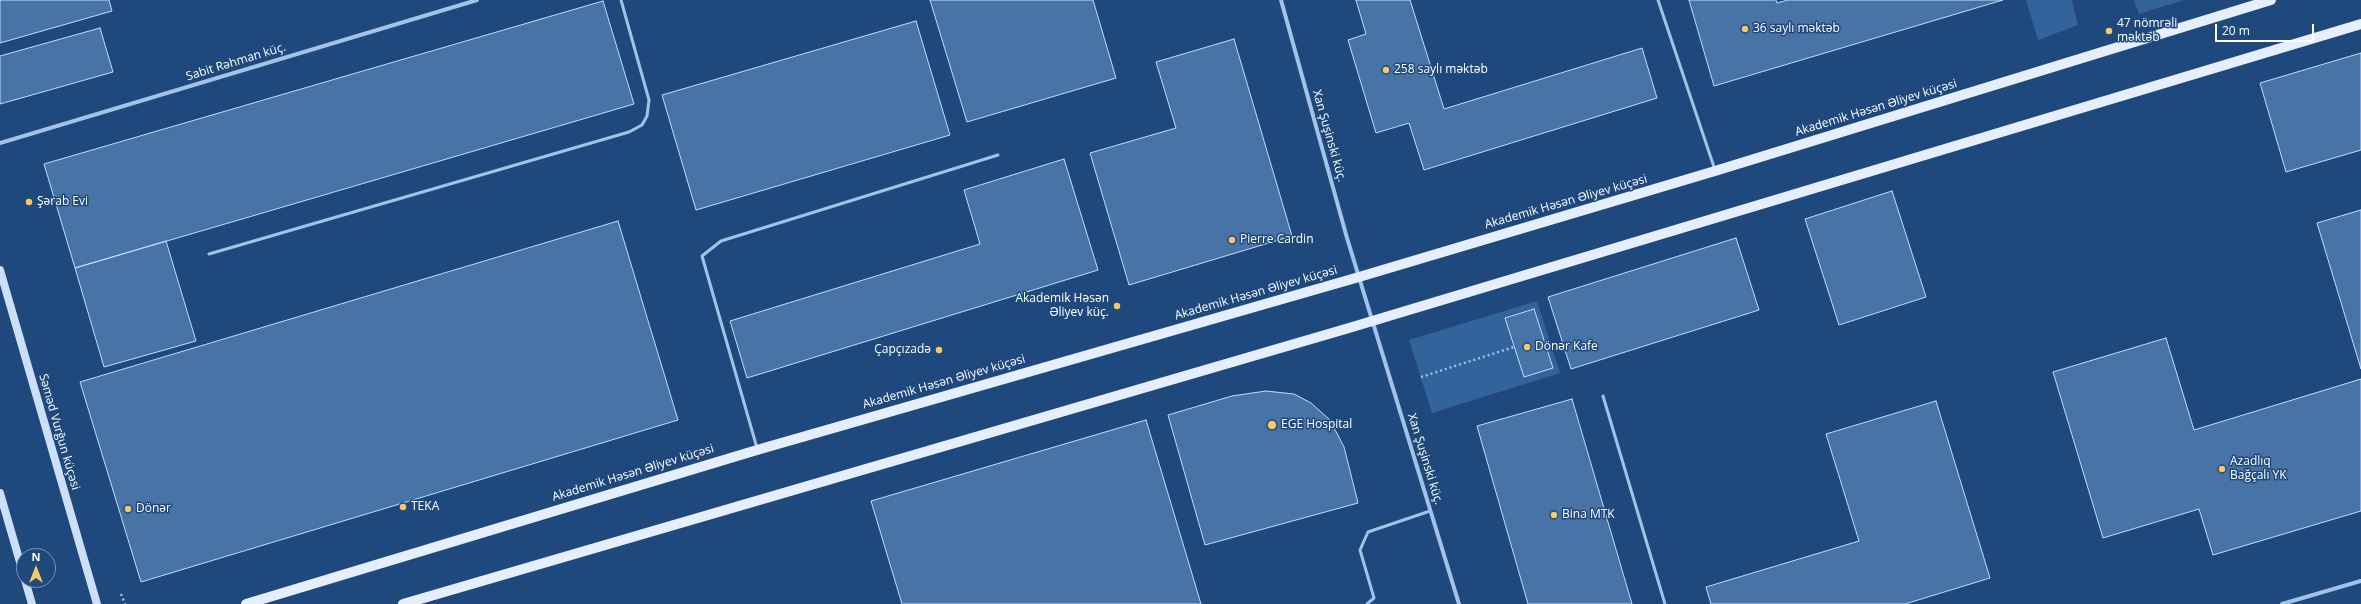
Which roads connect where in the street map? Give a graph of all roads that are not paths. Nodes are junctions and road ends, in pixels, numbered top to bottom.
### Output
1 (478, 0) edge
2 (621, 0) edge
3 (1281, 0) edge
4 (1658, 0) edge
5 (2271, 0) edge
6 (2361, 24) edge
7 (0, 143) edge
8 (998, 155) dead end
9 (1715, 171) junction
10 (209, 254) dead end
11 (0, 270) edge
12 (1359, 277) junction
13 (1373, 320) junction
14 (1603, 396) dead end
15 (757, 450) junction
16 (0, 494) edge
17 (1430, 512) junction
18 (16, 549) edge
19 (2361, 580) edge
20 (27, 588) edge
21 (96, 603) edge
22 (32, 604) edge
23 (246, 604) edge
24 (403, 604) edge
25 (1367, 604) edge
26 (1459, 604) edge
27 (1665, 604) edge
28 (2282, 604) edge

1 - 7 street, Sabit Rəhman küç.
2 - 10 lane
3 - 12 street, Xan Şuşinski küç.
4 - 9 lane
5 - 9 main road, Akademik Həsən Əliyev küçəsi
6 - 13 main road
8 - 15 lane
9 - 12 main road, Akademik Həsən Əliyev küçəsi
11 - 21 main road, Səməd Vurğun küçəsi
12 - 13 street, Xan Şuşinski küç.
12 - 15 main road, Akademik Həsən Əliyev küçəsi
13 - 17 street, Xan Şuşinski küç.
13 - 24 main road
14 - 27 lane
15 - 23 main road, Akademik Həsən Əliyev küçəsi
16 - 18 main road
17 - 25 lane
17 - 26 street, Xan Şuşinski küç.
19 - 28 street
20 - 22 main road

